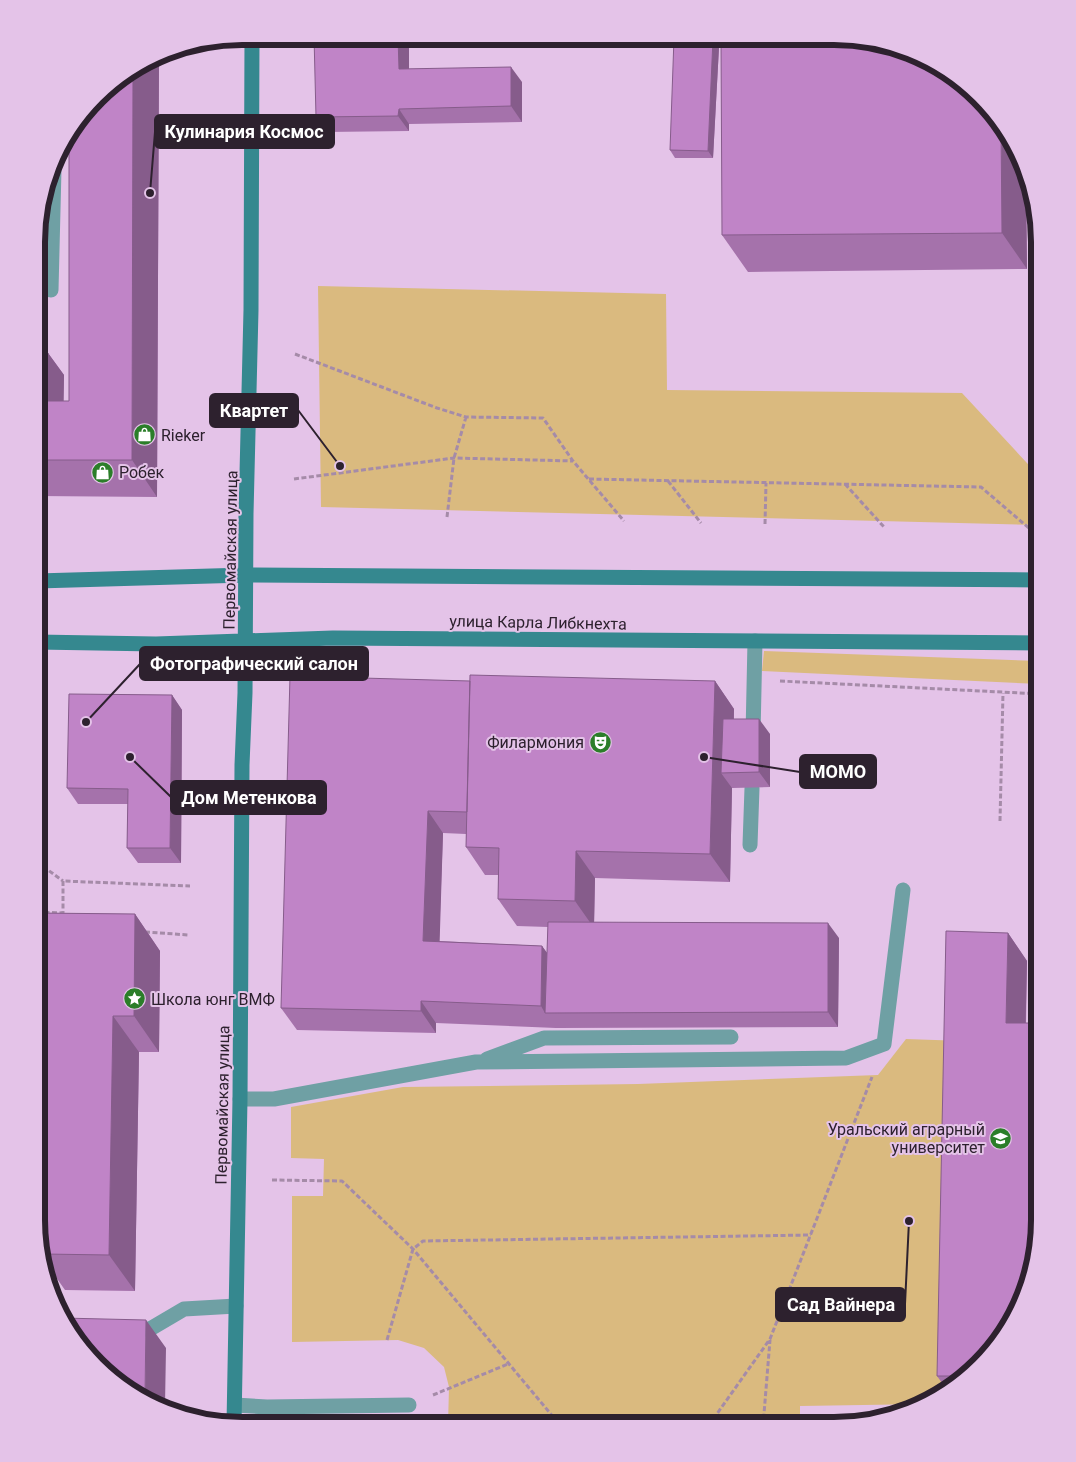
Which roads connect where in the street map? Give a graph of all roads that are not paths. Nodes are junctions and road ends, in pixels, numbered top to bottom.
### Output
1 (252, 45) edge
2 (54, 185) edge
3 (51, 290) dead end
4 (246, 575) junction
5 (1031, 580) edge
6 (45, 581) edge
7 (755, 641) junction
8 (45, 642) edge
9 (246, 642) junction
10 (1031, 643) edge
11 (753, 734) edge
12 (752, 788) edge
13 (750, 845) dead end
14 (903, 890) dead end
15 (731, 1037) dead end
16 (476, 1062) junction
17 (240, 1099) junction
18 (236, 1306) junction
19 (113, 1328) edge
20 (234, 1405) junction
21 (409, 1405) road end
22 (234, 1417) edge

1 - 4 main road, Первомайская улица
2 - 3 lane
4 - 5 main road
4 - 6 main road
4 - 9 main road, Первомайская улица
7 - 9 main road, улица Карла Либкнехта
7 - 10 main road, улица Карла Либкнехта
7 - 11 lane
8 - 9 main road, улица Карла Либкнехта
9 - 17 main road, Первомайская улица
12 - 13 lane
14 - 16 lane
15 - 16 lane
16 - 17 lane
17 - 18 main road, Первомайская улица
18 - 19 lane
18 - 20 main road, Первомайская улица
20 - 21 lane
20 - 22 main road, Первомайская улица

